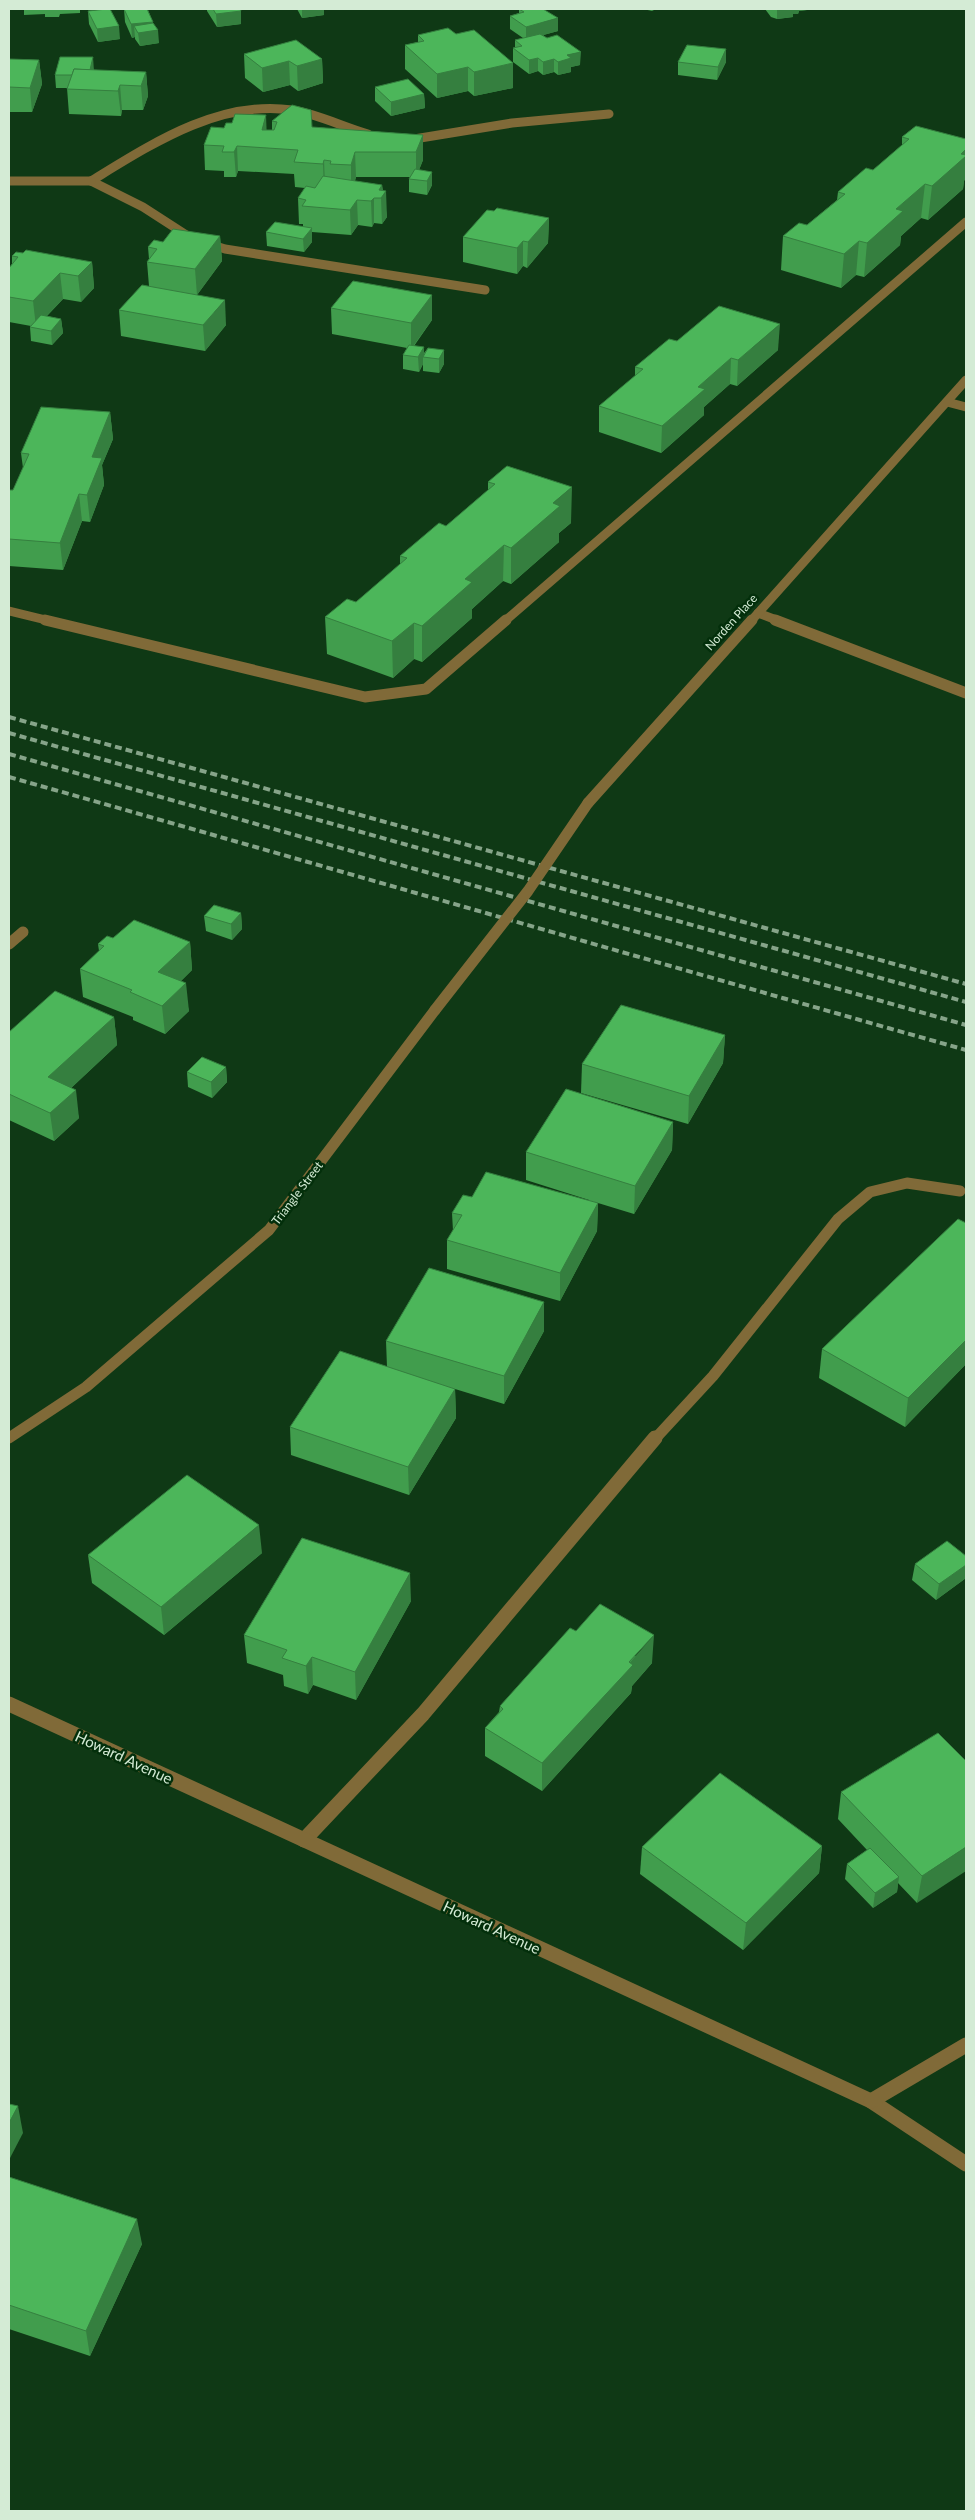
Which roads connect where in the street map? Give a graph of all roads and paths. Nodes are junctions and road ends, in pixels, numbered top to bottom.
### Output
1 (609, 114) dead end
2 (379, 137) edge
3 (396, 140) edge
4 (9, 181) edge
5 (91, 181) junction
6 (966, 222) edge
7 (485, 290) dead end
8 (966, 380) edge
9 (947, 402) junction
10 (966, 407) edge
11 (9, 611) edge
12 (758, 614) junction
13 (966, 693) edge
14 (528, 891) joint
15 (23, 932) dead end
16 (9, 944) edge
17 (960, 1191) dead end
18 (9, 1438) edge
19 (9, 1704) edge
20 (304, 1840) junction
21 (966, 2045) edge
22 (871, 2100) junction
23 (966, 2164) edge

1 - 3 street
2 - 5 street
4 - 5 street
5 - 7 street
6 - 11 street
8 - 9 street, Norden Place
9 - 10 street
9 - 12 street, Norden Place
12 - 13 street
12 - 14 street, Norden Place, bridge
14 - 18 street, Triangle Street, bridge
15 - 16 street
17 - 20 street
19 - 20 street, Howard Avenue
20 - 22 street, Howard Avenue
21 - 22 street
22 - 23 street, Howard Avenue

